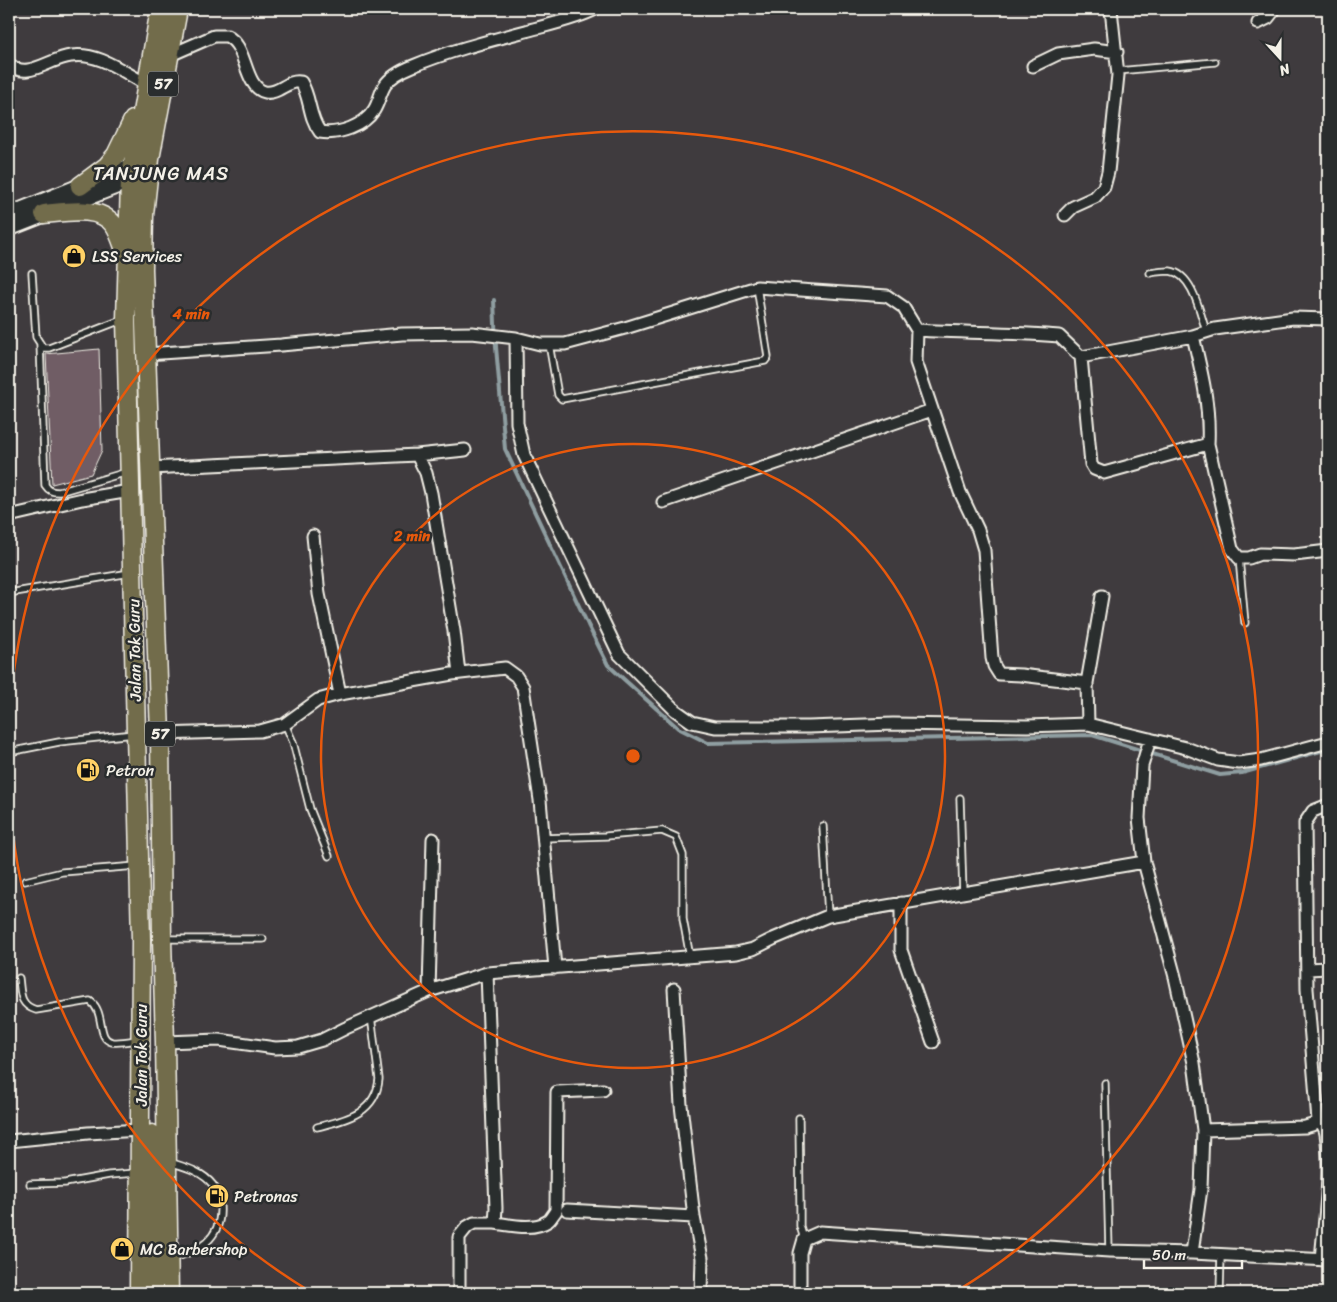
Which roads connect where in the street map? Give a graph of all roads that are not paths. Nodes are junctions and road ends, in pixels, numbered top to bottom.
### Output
1 (160, 9) edge
2 (178, 9) edge
3 (595, 9) edge
4 (1111, 9) edge
5 (1275, 9) edge
6 (1258, 23) dead end
7 (1117, 52) junction
8 (168, 56) junction
9 (1215, 62) dead end
10 (9, 64) edge
11 (1033, 66) dead end
12 (1118, 71) junction
13 (146, 84) junction
14 (140, 115) junction
15 (149, 167) junction
16 (131, 173) junction
17 (80, 186) junction
18 (44, 214) junction
19 (9, 215) edge
20 (1065, 215) dead end
21 (9, 228) edge
22 (128, 255) junction
23 (32, 273) dead end
24 (1150, 273) dead end
25 (757, 288) junction
26 (126, 319) junction
27 (1328, 320) edge
28 (917, 330) junction
29 (1206, 332) junction
30 (1193, 336) junction
31 (514, 337) junction
32 (40, 343) junction
33 (549, 344) junction
34 (146, 354) junction
35 (1080, 358) junction
36 (932, 410) junction
37 (1208, 444) junction
38 (465, 450) dead end
39 (417, 455) junction
40 (150, 468) junction
41 (130, 471) junction
42 (130, 491) junction
43 (663, 502) dead end
44 (9, 516) edge
45 (313, 536) dead end
46 (1328, 551) edge
47 (1239, 558) junction
48 (132, 572) junction
49 (9, 593) edge
50 (1102, 596) dead end
51 (1245, 623) dead end
52 (458, 673) junction
53 (1087, 682) junction
54 (340, 694) junction
55 (285, 724) junction
56 (1088, 724) junction
57 (136, 734) junction
58 (160, 734) junction
59 (1328, 742) edge
60 (1148, 743) junction
61 (9, 752) edge
62 (960, 798) dead end
63 (1328, 805) edge
64 (823, 826) dead end
65 (543, 838) junction
66 (433, 840) dead end
67 (329, 856) dead end
68 (1144, 862) junction
69 (140, 866) junction
70 (25, 881) dead end
71 (963, 894) junction
72 (901, 903) junction
73 (828, 916) junction
74 (162, 939) junction
75 (263, 940) dead end
76 (690, 957) junction
77 (555, 968) junction
78 (1328, 968) edge
79 (1308, 969) junction
80 (487, 973) junction
81 (19, 978) dead end
82 (674, 989) dead end
83 (429, 991) junction
84 (371, 1016) junction
85 (141, 1039) junction
86 (165, 1042) junction
87 (933, 1042) dead end
88 (1105, 1084) dead end
89 (603, 1090) dead end
90 (799, 1118) dead end
91 (1323, 1123) edge
92 (317, 1126) dead end
93 (140, 1130) junction
94 (1204, 1130) junction
95 (9, 1141) edge
96 (167, 1161) junction
97 (139, 1173) junction
98 (30, 1184) dead end
99 (567, 1210) dead end
100 (694, 1217) junction
101 (495, 1223) junction
102 (804, 1239) junction
103 (1108, 1251) junction
104 (1192, 1253) junction
105 (1221, 1254) junction
106 (1325, 1260) edge
107 (168, 1265) junction
108 (138, 1293) edge
109 (152, 1293) edge
110 (169, 1293) edge
111 (174, 1293) edge
112 (460, 1293) edge
113 (701, 1293) edge
114 (800, 1293) edge
115 (1220, 1293) edge

1 - 13 main road, Jalan Tok Guru / 57
2 - 8 main road, Jalan Tok Guru / 57
3 - 8 street
4 - 7 street
5 - 6 street
7 - 11 street
7 - 12 street
8 - 15 main road, Jalan Tok Guru / 57
9 - 12 lane
10 - 13 street
12 - 20 street
13 - 14 main road, Jalan Tok Guru / 57
14 - 16 main road, Jalan Tok Guru / 57
14 - 17 main road
15 - 16 main road
15 - 34 main road, Jalan Tok Guru / 57
16 - 17 main road
16 - 18 main road
16 - 22 main road, Jalan Tok Guru / 57
17 - 19 main road
18 - 21 main road
18 - 22 main road
22 - 26 main road, Jalan Tok Guru / 57
23 - 32 lane
24 - 29 lane
25 - 28 street
25 - 33 street
25 - 33 lane
26 - 32 lane
26 - 41 main road, Jalan Tok Guru / 57
27 - 29 street
28 - 35 street
28 - 36 street
29 - 30 street
30 - 35 street
30 - 37 street
31 - 33 street
31 - 34 street
31 - 56 street
32 - 41 lane
34 - 40 main road, Jalan Tok Guru / 57
35 - 37 street
36 - 43 street
36 - 53 street
37 - 47 street
38 - 39 street
39 - 40 street
39 - 52 street
40 - 58 main road, Jalan Tok Guru / 57
41 - 42 main road, Jalan Tok Guru / 57
42 - 44 street
42 - 48 main road, Jalan Tok Guru / 57
45 - 54 street
46 - 47 street
47 - 51 lane
48 - 49 lane
48 - 57 main road, Jalan Tok Guru / 57
50 - 53 street
52 - 54 street
52 - 65 street
53 - 56 street
54 - 55 street
55 - 58 street
55 - 67 lane
56 - 60 street
57 - 61 lane
57 - 69 main road, Jalan Tok Guru / 57
58 - 74 main road, Jalan Tok Guru / 57
59 - 60 street
60 - 68 street
62 - 71 lane
63 - 79 street
64 - 73 lane
65 - 76 lane
65 - 77 street
66 - 83 street
68 - 71 street
68 - 94 street
69 - 70 lane
69 - 85 main road, Jalan Tok Guru / 57
71 - 72 street
72 - 73 street
72 - 87 street
73 - 76 street
74 - 75 lane
74 - 86 main road, Jalan Tok Guru / 57
76 - 77 street
77 - 80 street
78 - 79 street
79 - 91 street
80 - 83 street
80 - 101 street
81 - 85 lane
82 - 100 street
83 - 84 street
84 - 86 street
84 - 92 lane
85 - 93 main road, Jalan Tok Guru / 57
85 - 109 main road
86 - 96 main road, Jalan Tok Guru / 57
88 - 103 lane
89 - 101 street
90 - 102 lane
91 - 94 street
91 - 106 street
93 - 95 street
93 - 97 main road, Jalan Tok Guru / 57
94 - 104 street
96 - 107 main road, Jalan Tok Guru / 57
96 - 107 lane
97 - 98 lane
97 - 108 main road, Jalan Tok Guru / 57
99 - 100 street
100 - 113 street
101 - 112 street
102 - 103 street
102 - 114 street
103 - 104 street
104 - 105 street
105 - 106 street
105 - 115 lane
107 - 110 main road, Jalan Tok Guru / 57
107 - 111 main road

